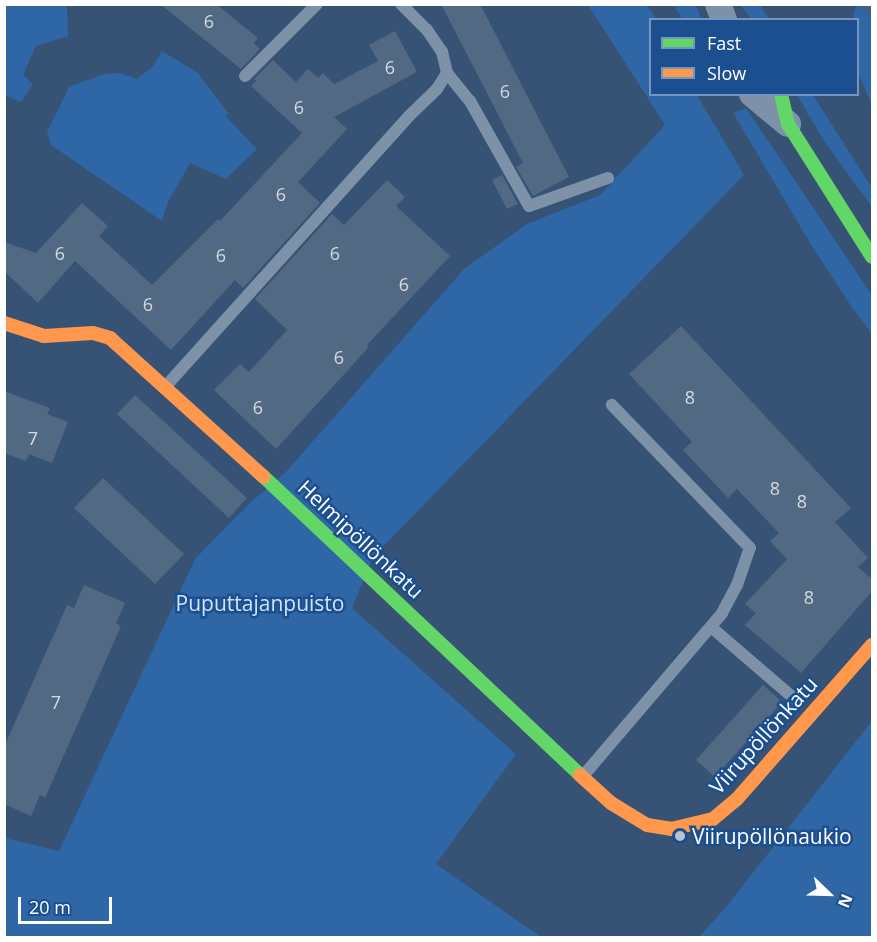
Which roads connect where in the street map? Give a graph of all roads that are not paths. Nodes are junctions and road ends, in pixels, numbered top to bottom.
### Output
1 (317, 4) edge
2 (401, 4) edge
3 (447, 73) junction
4 (245, 76) dead end
5 (754, 96) edge
6 (781, 96) edge
7 (788, 124) junction
8 (608, 178) dead end
9 (873, 257) edge
10 (4, 323) edge
11 (165, 387) junction
12 (612, 405) dead end
13 (711, 627) junction
14 (873, 645) edge
15 (795, 700) dead end
16 (582, 777) junction
17 (671, 829) joint

1 - 4 lane
2 - 3 lane
3 - 8 lane
3 - 11 lane
5 - 7 street
6 - 7 street
7 - 9 street
10 - 11 street, Helmipöllönkatu
11 - 16 street, Helmipöllönkatu
12 - 13 lane
13 - 15 lane
13 - 16 lane
14 - 17 street, Viirupöllönkatu
16 - 17 street, Helmipöllönkatu

